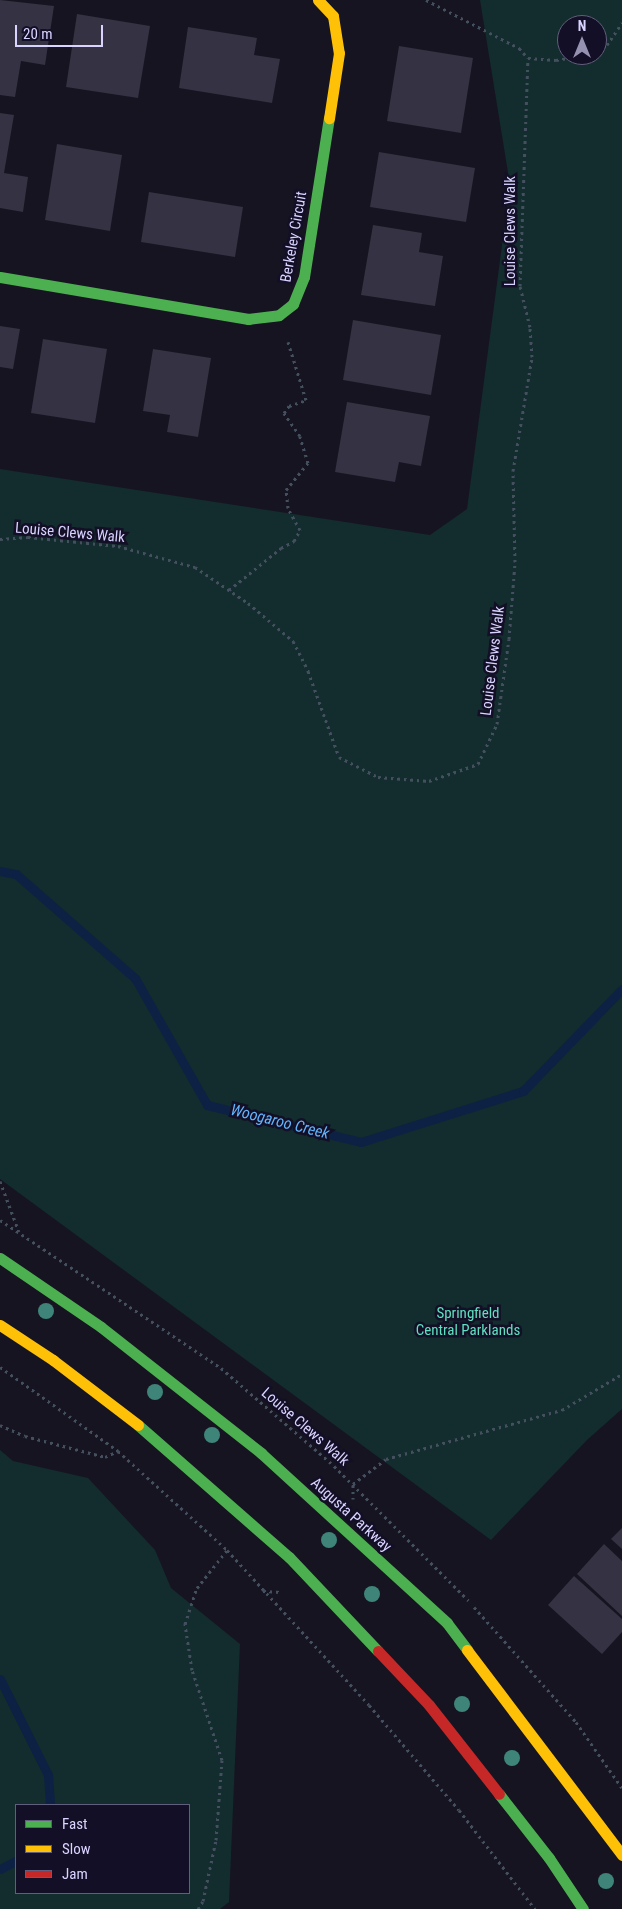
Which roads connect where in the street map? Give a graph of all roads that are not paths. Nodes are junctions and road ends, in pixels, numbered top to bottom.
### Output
1 (318, 0) edge
2 (0, 277) edge
3 (0, 1258) edge
4 (0, 1325) edge
5 (622, 1855) edge
6 (583, 1909) edge

1 - 2 main road, Berkeley Circuit
3 - 5 main road, Augusta Parkway
4 - 6 main road

